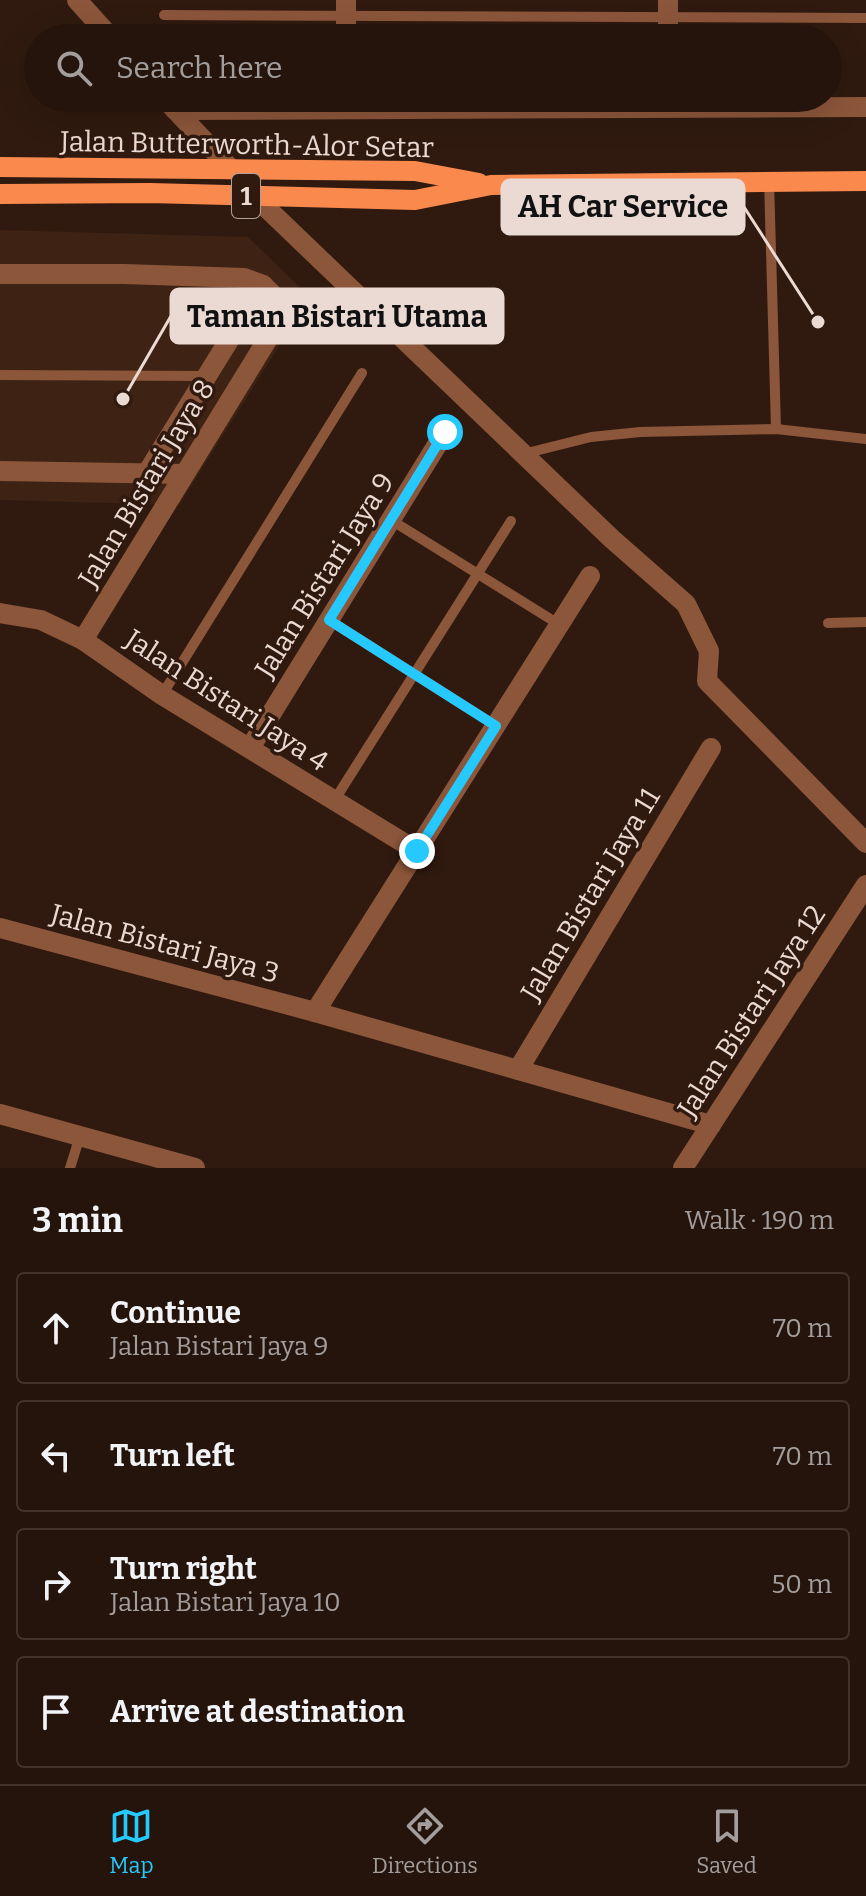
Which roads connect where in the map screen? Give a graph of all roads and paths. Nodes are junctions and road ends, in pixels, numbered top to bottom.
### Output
1 (77, 0) edge
2 (346, 8) edge
3 (164, 15) dead end
4 (668, 18) edge
5 (866, 18) edge
6 (98, 24) edge
7 (842, 107) edge
8 (866, 107) edge
9 (177, 112) edge
10 (0, 167) edge
11 (231, 169) junction
12 (769, 180) junction
13 (866, 181) edge
14 (491, 185) junction
15 (0, 194) edge
16 (254, 196) junction
17 (0, 274) edge
18 (263, 285) junction
19 (362, 373) dead end
20 (0, 375) edge
21 (205, 376) junction
22 (776, 429) junction
23 (445, 432) dead end
24 (866, 439) edge
25 (523, 454) junction
26 (0, 471) edge
27 (147, 473) junction
28 (184, 474) junction
29 (391, 520) junction
30 (511, 521) dead end
31 (478, 572) junction
32 (590, 576) dead end
33 (0, 613) edge
34 (329, 620) junction
35 (866, 622) edge
36 (828, 623) dead end
37 (560, 625) junction
38 (83, 640) junction
39 (416, 673) junction
40 (162, 695) junction
41 (496, 726) junction
42 (250, 748) junction
43 (711, 748) dead end
44 (334, 801) junction
45 (866, 843) edge
46 (417, 851) junction
47 (866, 885) edge
48 (0, 928) edge
49 (315, 1012) junction
50 (518, 1070) junction
51 (0, 1114) edge
52 (711, 1125) junction
53 (80, 1136) junction
54 (70, 1168) edge
55 (195, 1168) edge
56 (683, 1168) edge

1 - 6 street
2 - 3 lane
2 - 4 lane
4 - 5 lane
7 - 8 street
9 - 11 street
10 - 11 main road, Jalan Butterworth-Alor Setar / 1
11 - 14 main road, Jalan Butterworth-Alor Setar / 1
12 - 13 main road, Jalan Butterworth-Alor Setar / 1
12 - 14 main road, Jalan Butterworth-Alor Setar / 1
12 - 22 lane
14 - 16 main road, Jalan Butterworth-Alor Setar / 1
15 - 16 main road, Jalan Butterworth-Alor Setar / 1
16 - 25 street
17 - 18 street
18 - 21 street
18 - 28 street, Jalan Bistari Jaya 8
19 - 40 lane
20 - 21 lane
21 - 27 street
22 - 24 lane
22 - 25 lane
23 - 29 street, Jalan Bistari Jaya 9
25 - 45 street
26 - 27 street
27 - 28 street
28 - 38 street, Jalan Bistari Jaya 8
29 - 31 lane
29 - 34 street, Jalan Bistari Jaya 9
30 - 31 lane
31 - 37 lane
31 - 39 lane
32 - 37 street
33 - 38 street, Jalan Bistari Jaya 4
34 - 39 lane
34 - 42 street, Jalan Bistari Jaya 9
35 - 36 lane
37 - 41 street
38 - 40 street, Jalan Bistari Jaya 4
39 - 41 lane
39 - 44 lane
40 - 42 street, Jalan Bistari Jaya 4
41 - 46 street
42 - 44 street, Jalan Bistari Jaya 4
43 - 50 street, Jalan Bistari Jaya 11
44 - 46 street, Jalan Bistari Jaya 4
46 - 49 street
47 - 52 street, Jalan Bistari Jaya 12
48 - 49 street, Jalan Bistari Jaya 3
49 - 50 street, Jalan Bistari Jaya 3
50 - 52 street, Jalan Bistari Jaya 3
51 - 53 street
52 - 56 street, Jalan Bistari Jaya 12
53 - 54 lane
53 - 55 street

